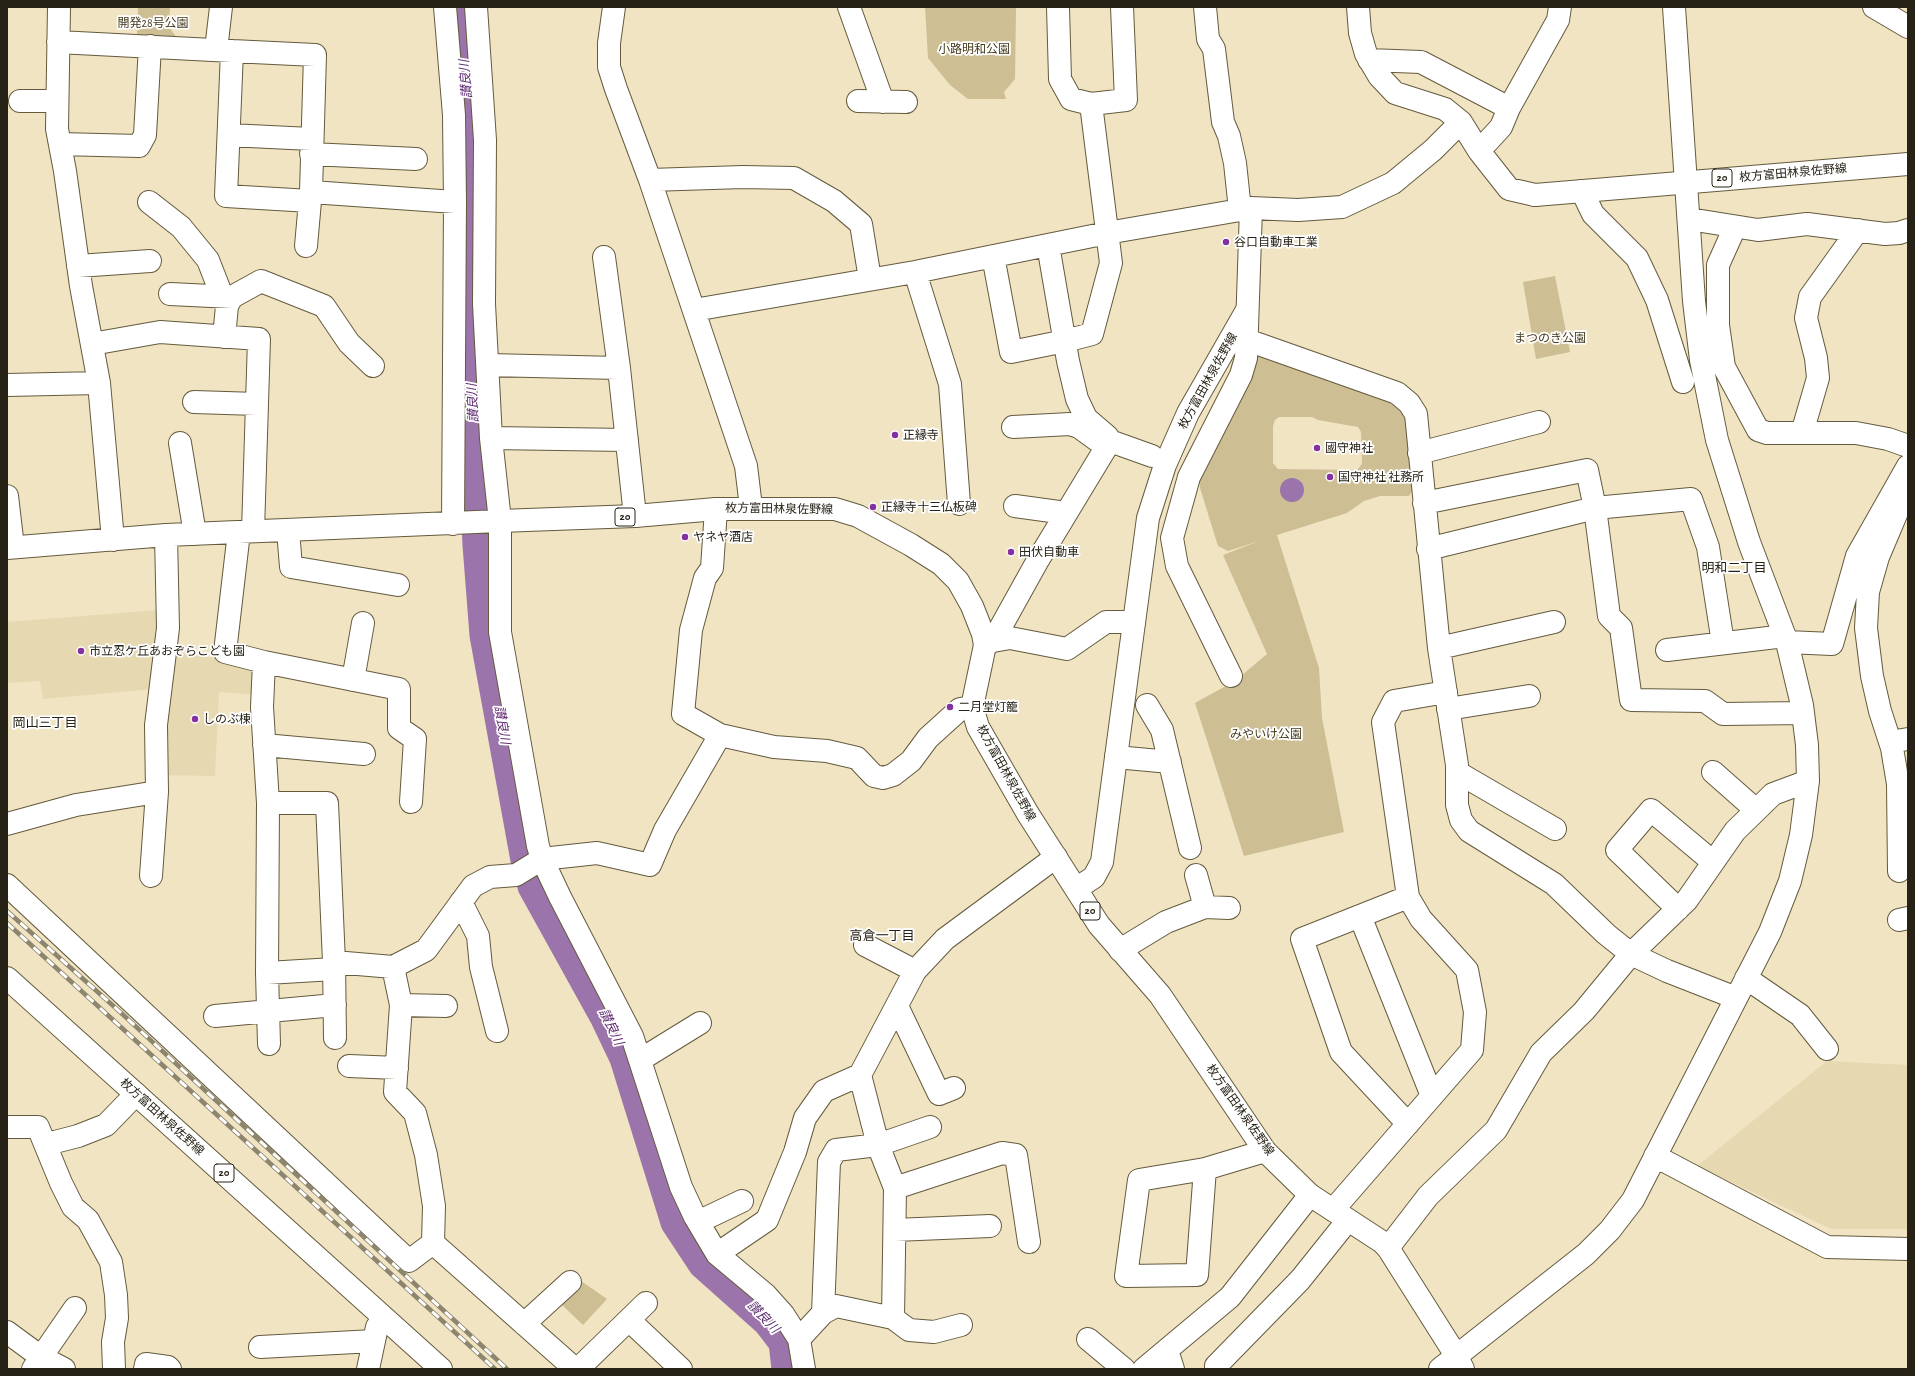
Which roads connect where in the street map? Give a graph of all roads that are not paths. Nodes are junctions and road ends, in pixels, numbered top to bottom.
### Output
1 (59, 7) edge
2 (221, 7) edge
3 (445, 7) edge
4 (476, 7) edge
5 (614, 7) edge
6 (849, 7) edge
7 (1058, 7) edge
8 (1122, 7) edge
9 (1205, 7) edge
10 (1358, 7) edge
11 (1560, 7) edge
12 (1674, 7) edge
13 (1874, 7) edge
14 (1908, 28) edge
15 (478, 38) junction
16 (58, 42) junction
17 (448, 42) junction
18 (150, 46) junction
19 (224, 50) junction
20 (1369, 60) junction
21 (20, 101) dead end
22 (57, 101) junction
23 (858, 101) dead end
24 (883, 102) junction
25 (906, 102) dead end
26 (1091, 104) junction
27 (1509, 108) junction
28 (1461, 122) junction
29 (229, 135) junction
30 (60, 144) junction
31 (311, 147) junction
32 (1479, 151) junction
33 (416, 159) dead end
34 (1908, 164) edge
35 (650, 180) junction
36 (1686, 181) junction
37 (1582, 191) junction
38 (310, 196) junction
39 (149, 202) dead end
40 (455, 202) junction
41 (1246, 209) junction
42 (1689, 218) junction
43 (1735, 227) junction
44 (1858, 230) junction
45 (1908, 230) edge
46 (1107, 233) junction
47 (1048, 245) junction
48 (306, 246) dead end
49 (993, 256) junction
50 (604, 257) dead end
51 (150, 261) dead end
52 (78, 266) junction
53 (915, 272) junction
54 (870, 280) junction
55 (170, 294) dead end
56 (227, 296) junction
57 (694, 310) junction
58 (1247, 310) junction
59 (224, 336) junction
60 (1247, 340) junction
61 (1065, 341) junction
62 (92, 344) junction
63 (488, 365) junction
64 (373, 366) dead end
65 (619, 368) junction
66 (1682, 382) dead end
67 (100, 383) junction
68 (7, 385) edge
69 (194, 402) dead end
70 (257, 404) junction
71 (1540, 422) dead end
72 (1013, 427) dead end
73 (1802, 433) junction
74 (491, 438) junction
75 (627, 440) junction
76 (180, 442) dead end
77 (1108, 444) junction
78 (1908, 446) edge
79 (1419, 453) junction
80 (1152, 456) dead end
81 (1908, 466) edge
82 (1908, 486) edge
83 (7, 496) edge
84 (1424, 503) junction
85 (959, 504) dead end
86 (1015, 506) dead end
87 (751, 507) junction
88 (1595, 508) junction
89 (716, 509) junction
90 (1066, 513) junction
91 (635, 516) junction
92 (500, 521) junction
93 (453, 524) junction
94 (288, 530) junction
95 (246, 531) junction
96 (195, 534) junction
97 (166, 535) junction
98 (113, 540) junction
99 (10, 547) edge
100 (1428, 549) junction
101 (398, 585) dead end
102 (1134, 622) junction
103 (1554, 622) dead end
104 (363, 623) dead end
105 (1786, 639) junction
106 (989, 643) junction
107 (1723, 643) junction
108 (1439, 648) junction
109 (1667, 650) dead end
110 (264, 662) junction
111 (1231, 676) dead end
112 (353, 680) junction
113 (1529, 696) dead end
114 (1447, 701) junction
115 (1147, 705) dead end
116 (972, 707) junction
117 (1803, 713) junction
118 (720, 735) junction
119 (1899, 740) edge
120 (264, 745) junction
121 (364, 754) dead end
122 (1116, 756) junction
123 (1170, 762) junction
124 (1457, 772) junction
125 (1713, 772) dead end
126 (1808, 781) junction
127 (1903, 784) edge
128 (157, 792) junction
129 (411, 802) dead end
130 (268, 803) junction
131 (1756, 810) junction
132 (7, 824) edge
133 (1555, 829) dead end
134 (1190, 848) dead end
135 (1056, 857) junction
136 (542, 859) junction
137 (1713, 862) junction
138 (1900, 871) dead end
139 (1196, 875) dead end
140 (151, 876) dead end
141 (7, 885) edge
142 (1076, 889) junction
143 (1408, 897) junction
144 (461, 902) junction
145 (1205, 908) junction
146 (1229, 908) dead end
147 (1678, 909) junction
148 (1360, 916) junction
149 (865, 945) dead end
150 (1120, 950) junction
151 (1631, 954) junction
152 (334, 966) junction
153 (393, 966) junction
154 (915, 971) junction
155 (267, 973) junction
156 (7, 978) edge
157 (1746, 978) junction
158 (1736, 998) junction
159 (335, 1005) junction
160 (400, 1005) junction
161 (446, 1006) dead end
162 (897, 1006) junction
163 (268, 1010) junction
164 (215, 1016) dead end
165 (700, 1023) dead end
166 (497, 1031) dead end
167 (335, 1038) dead end
168 (269, 1044) dead end
169 (1827, 1050) dead end
170 (640, 1060) junction
171 (349, 1066) dead end
172 (397, 1068) junction
173 (860, 1075) junction
174 (954, 1088) dead end
175 (136, 1094) junction
176 (1432, 1096) junction
177 (1408, 1124) junction
178 (7, 1127) edge
179 (930, 1127) dead end
180 (47, 1144) junction
181 (878, 1144) junction
182 (1265, 1151) junction
183 (1655, 1156) junction
184 (1205, 1169) junction
185 (895, 1188) junction
186 (1310, 1195) junction
187 (742, 1201) dead end
188 (1340, 1215) junction
189 (698, 1222) junction
190 (990, 1226) dead end
191 (896, 1230) junction
192 (1029, 1242) dead end
193 (433, 1243) junction
194 (1388, 1248) junction
195 (1908, 1249) edge
196 (717, 1254) junction
197 (570, 1282) dead end
198 (646, 1303) dead end
199 (75, 1308) dead end
200 (379, 1313) junction
201 (823, 1313) junction
202 (893, 1318) junction
203 (629, 1320) junction
204 (524, 1324) junction
205 (961, 1325) dead end
206 (7, 1332) edge
207 (799, 1339) junction
208 (1088, 1339) dead end
209 (374, 1341) junction
210 (260, 1347) dead end
211 (1170, 1359) edge
212 (37, 1363) edge
213 (1454, 1365) edge
214 (64, 1369) edge
215 (114, 1369) edge
216 (144, 1369) edge
217 (170, 1369) edge
218 (368, 1369) edge
219 (441, 1369) edge
220 (575, 1369) edge
221 (578, 1369) edge
222 (681, 1369) edge
223 (804, 1369) edge
224 (1124, 1369) edge
225 (1144, 1369) edge
226 (1217, 1369) edge

1 - 16 street
2 - 19 street
3 - 17 street
4 - 15 street
5 - 35 street
6 - 24 street
7 - 26 street
8 - 26 street
9 - 41 street
10 - 20 street, 枚方富田林泉佐野線
11 - 27 street
12 - 36 street
13 - 14 street
15 - 17 street
15 - 63 street
16 - 18 street
16 - 22 street
17 - 40 street
18 - 19 street
18 - 30 street
19 - 29 street
19 - 31 street
20 - 27 street
20 - 28 street, 枚方富田林泉佐野線
21 - 22 street
22 - 30 street
23 - 24 street
24 - 25 street
26 - 46 street
27 - 32 street
28 - 32 street, 枚方富田林泉佐野線
28 - 41 street
29 - 31 street
29 - 38 street
30 - 52 street
31 - 33 street
31 - 38 street
32 - 37 street, 枚方富田林泉佐野線 / 20
34 - 36 street, 枚方富田林泉佐野線 / 20
35 - 54 street
35 - 57 street
36 - 37 street, 枚方富田林泉佐野線 / 20
36 - 42 street
37 - 66 street
38 - 40 street
38 - 48 street
39 - 56 street
40 - 93 street
41 - 46 street
41 - 58 street
42 - 43 street
42 - 105 street
43 - 44 street
43 - 73 street
44 - 45 street
44 - 73 street
46 - 47 street
46 - 61 street
47 - 49 street
47 - 61 street
49 - 53 street
49 - 61 street
50 - 65 street
51 - 52 street
52 - 62 street
53 - 54 street
53 - 85 street
54 - 57 street
55 - 56 street
56 - 59 street
56 - 64 street
57 - 87 street
58 - 60 street
58 - 102 street, 枚方富田林泉佐野線 / 20
59 - 62 street
59 - 70 street
60 - 79 street
60 - 111 street
61 - 77 street
62 - 67 street
63 - 65 street
63 - 74 street
65 - 75 street
67 - 68 street
67 - 98 street
69 - 70 street
70 - 95 street
71 - 79 street
72 - 77 street
73 - 78 street
74 - 75 street
74 - 92 street
75 - 91 street
76 - 96 street
77 - 80 street
77 - 90 street
79 - 84 street
81 - 105 street
82 - 119 street
83 - 99 street
84 - 88 street
84 - 100 street
86 - 90 street
87 - 89 street, 枚方富田林泉佐野線 / 20
87 - 106 street, 枚方富田林泉佐野線 / 20
88 - 100 street
88 - 107 street
88 - 117 street
89 - 91 street, 枚方富田林泉佐野線 / 20
89 - 118 street
90 - 106 street
91 - 92 street, 枚方富田林泉佐野線 / 20
92 - 93 street, 枚方富田林泉佐野線
92 - 136 street
93 - 94 street, 枚方富田林泉佐野線
94 - 95 street, 枚方富田林泉佐野線
94 - 101 street
95 - 96 street, 枚方富田林泉佐野線
95 - 110 street
96 - 97 street, 枚方富田林泉佐野線
97 - 98 street, 枚方富田林泉佐野線
97 - 128 street
98 - 99 street, 枚方富田林泉佐野線
100 - 108 street
102 - 106 street
102 - 122 street, 枚方富田林泉佐野線 / 20
103 - 108 street
104 - 112 street
105 - 107 street
105 - 117 street
106 - 116 street, 枚方富田林泉佐野線 / 20
107 - 109 street
108 - 114 street
110 - 112 street
110 - 120 street
112 - 129 street
113 - 114 street
114 - 124 street
114 - 143 street
115 - 123 street
116 - 118 street
116 - 135 street, 枚方富田林泉佐野線 / 20
117 - 126 street
118 - 136 street
119 - 127 street
120 - 121 street
120 - 130 street
122 - 123 street
122 - 142 street, 枚方富田林泉佐野線 / 20
123 - 134 street
124 - 133 street
124 - 151 street
125 - 131 street
126 - 131 street
126 - 157 street
127 - 138 street
128 - 132 street
128 - 140 street
130 - 152 street
130 - 155 street
131 - 137 street
135 - 142 street, 枚方富田林泉佐野線 / 20
135 - 154 street
136 - 144 street
136 - 170 street
137 - 147 street
137 - 147 street
139 - 145 street
141 - 193 street
142 - 150 street, 枚方富田林泉佐野線 / 20
143 - 148 street
143 - 176 street
144 - 153 street
144 - 166 street
145 - 146 street
145 - 150 street
147 - 151 street
148 - 176 street
148 - 177 street
149 - 154 street
150 - 182 street, 枚方富田林泉佐野線 / 20
151 - 158 street
151 - 194 street
152 - 153 street
152 - 155 street
152 - 159 street
153 - 160 street
154 - 162 street
155 - 163 street
156 - 175 street, 枚方富田林泉佐野線 / 20
157 - 158 street
157 - 169 street
158 - 183 street
159 - 163 street
159 - 167 street
160 - 161 street
160 - 172 street
162 - 173 street
162 - 174 street
163 - 164 street
163 - 168 street
165 - 170 street
170 - 189 street
171 - 172 street
172 - 193 street
173 - 181 street
173 - 196 street
175 - 180 street
175 - 200 street, 枚方富田林泉佐野線 / 20
176 - 177 street
177 - 188 street
178 - 180 street
179 - 181 street
180 - 215 street
181 - 185 street
181 - 201 street
182 - 184 street
182 - 186 street, 枚方富田林泉佐野線 / 20
183 - 195 street
183 - 213 street
184 - 184 street
185 - 191 street
185 - 192 street
186 - 188 street, 枚方富田林泉佐野線 / 20
186 - 211 street
187 - 189 street
188 - 194 street, 枚方富田林泉佐野線 / 20
188 - 226 street
189 - 196 street
190 - 191 street
191 - 202 street
193 - 204 street
194 - 213 street, 枚方富田林泉佐野線 / 20
196 - 207 street
197 - 204 street
198 - 203 street
199 - 212 street
200 - 209 street
200 - 219 street, 枚方富田林泉佐野線 / 20
201 - 202 street
201 - 207 street
202 - 205 street
203 - 221 street
203 - 222 street
204 - 220 street
206 - 212 street
207 - 223 street
208 - 224 street
209 - 210 street
209 - 218 street
211 - 225 street
212 - 214 street
216 - 217 street

